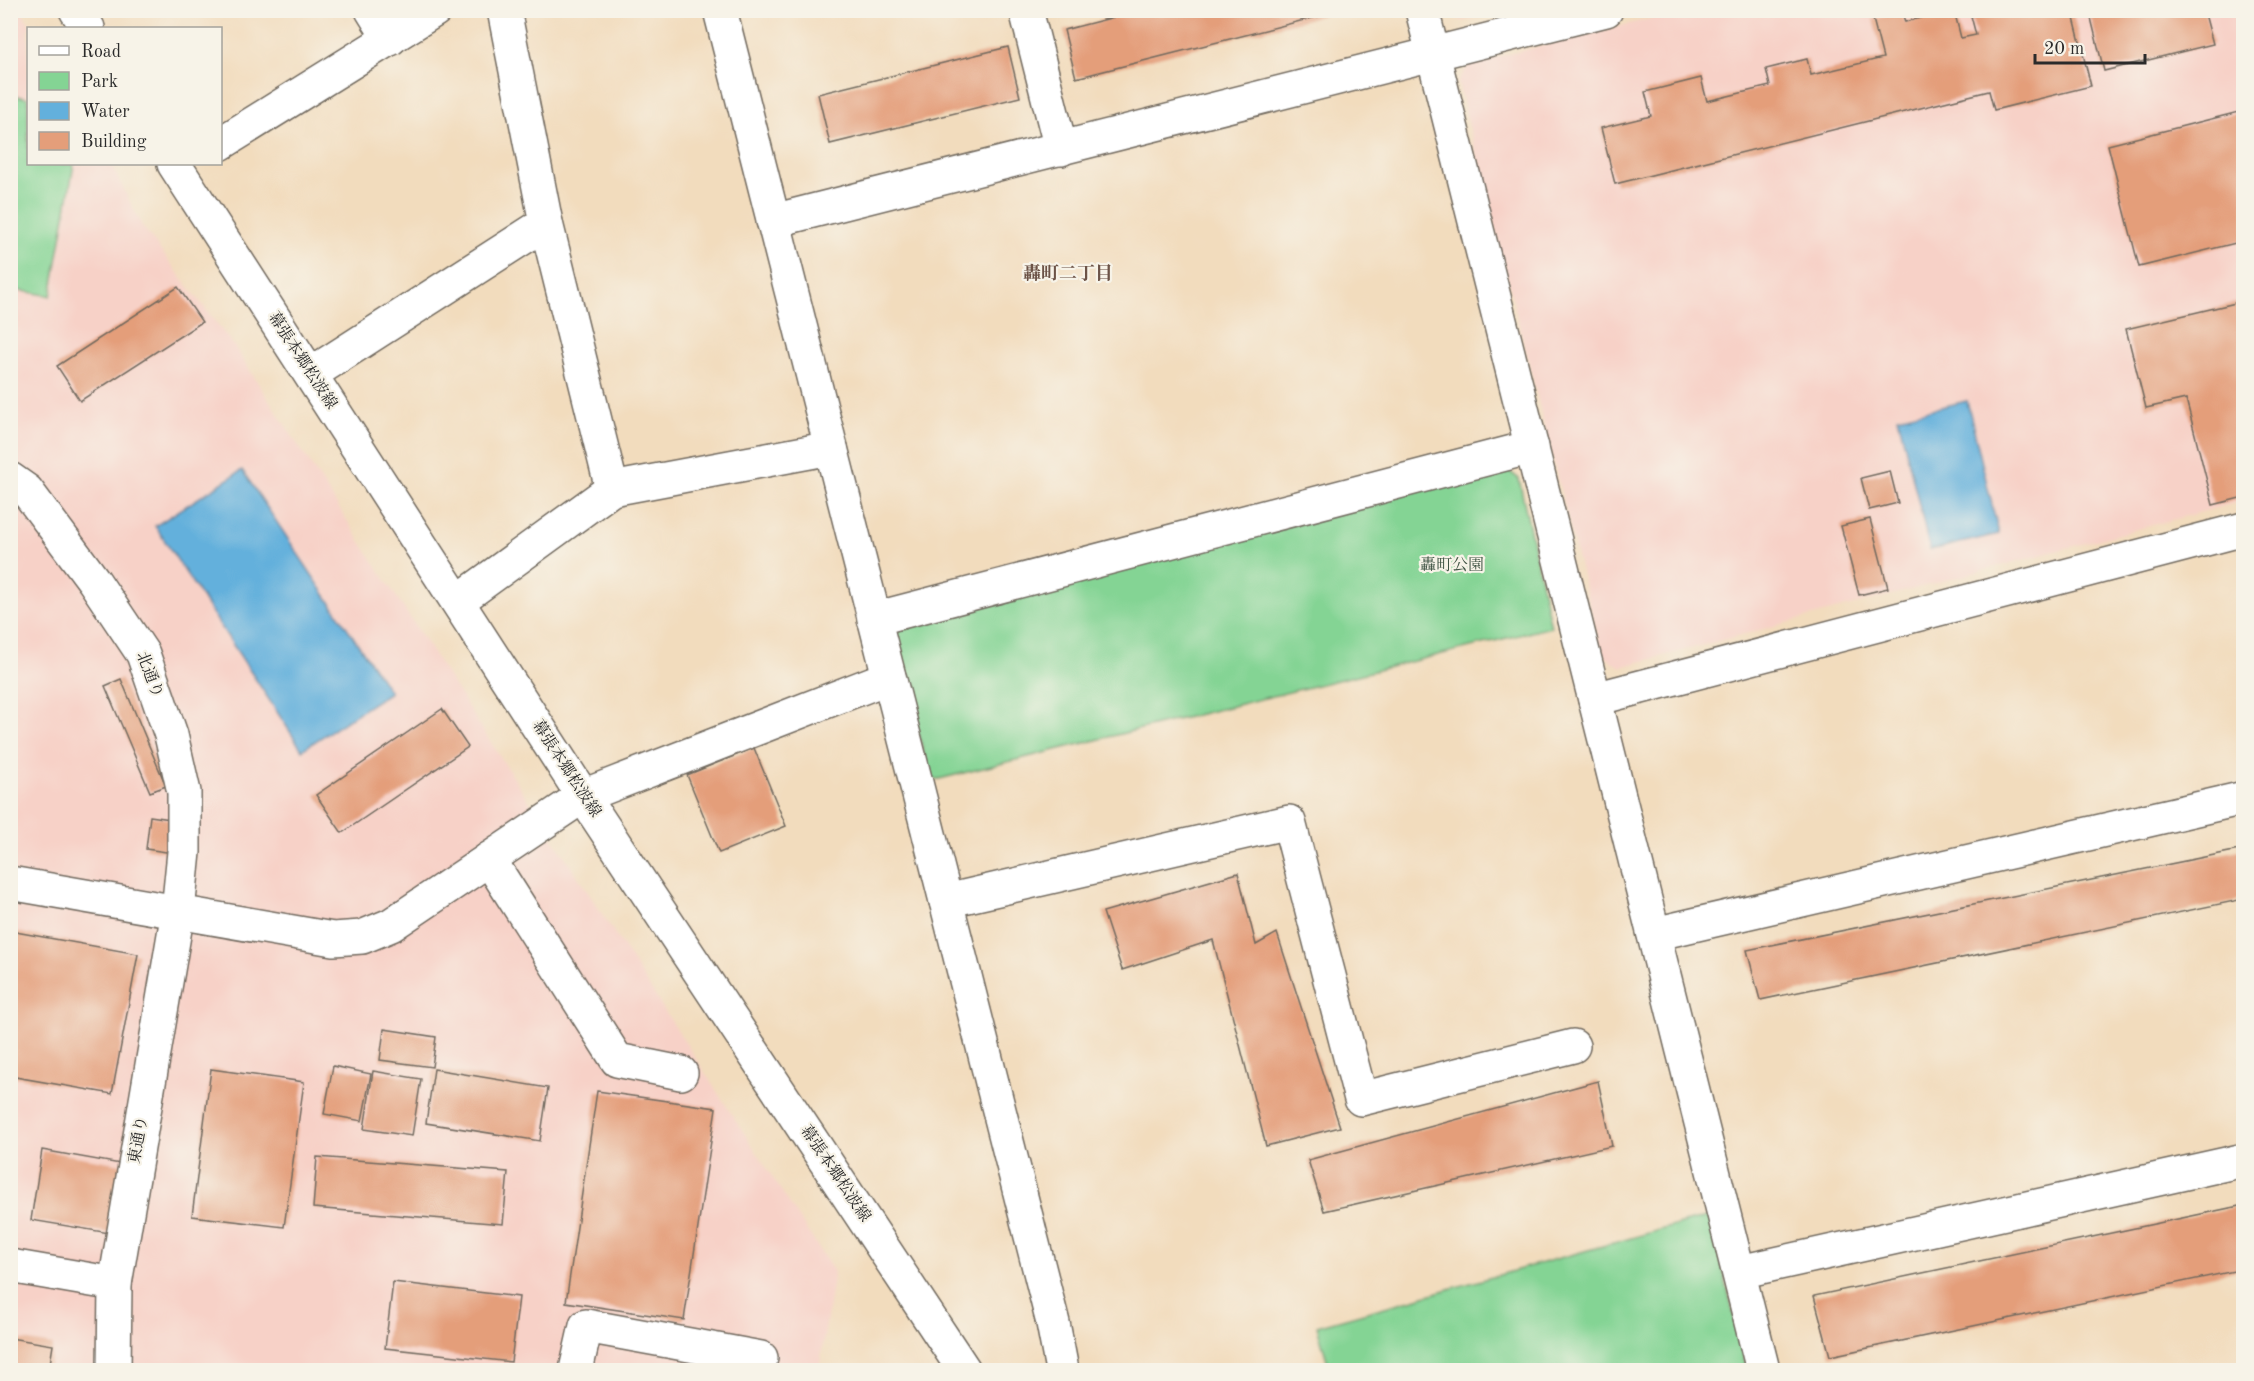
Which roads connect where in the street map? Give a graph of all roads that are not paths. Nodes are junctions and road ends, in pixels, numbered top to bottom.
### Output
1 (76, 10) edge
2 (372, 10) edge
3 (435, 10) edge
4 (504, 10) edge
5 (720, 10) edge
6 (1026, 10) edge
7 (1422, 10) edge
8 (1606, 10) edge
9 (87, 27) edge
10 (390, 39) junction
11 (1433, 54) junction
12 (222, 143) edge
13 (1061, 149) junction
14 (181, 166) edge
15 (773, 221) junction
16 (546, 223) junction
17 (311, 374) junction
18 (1532, 447) junction
19 (831, 448) junction
20 (10, 479) edge
21 (612, 489) junction
22 (2244, 529) edge
23 (458, 601) junction
24 (874, 619) junction
25 (889, 677) junction
26 (1595, 699) junction
27 (583, 796) junction
28 (2244, 798) edge
29 (489, 860) junction
30 (10, 883) edge
31 (946, 902) junction
32 (178, 911) junction
33 (1654, 934) junction
34 (1573, 1046) dead end
35 (681, 1073) dead end
36 (2244, 1160) edge
37 (10, 1266) edge
38 (1738, 1272) junction
39 (115, 1284) junction
40 (761, 1358) dead end
41 (114, 1371) edge
42 (576, 1371) edge
43 (964, 1371) edge
44 (1062, 1371) edge
45 (1763, 1371) edge

1 - 9 street
2 - 10 street
3 - 10 street
4 - 16 street
5 - 15 street
6 - 13 street
7 - 11 street
8 - 11 street
10 - 12 street
11 - 13 street
11 - 18 street
13 - 15 street
14 - 17 street, 幕張本郷松波線
15 - 19 street
16 - 17 street
16 - 21 street
17 - 23 street, 幕張本郷松波線
18 - 24 street
18 - 26 street
19 - 21 street
19 - 24 street
20 - 32 street, 北通り
21 - 23 street
22 - 26 street
23 - 27 street, 幕張本郷松波線
24 - 25 street
25 - 27 street
25 - 31 street
26 - 33 street
27 - 29 street
27 - 43 street, 幕張本郷松波線
28 - 33 street
29 - 32 street
29 - 35 street
30 - 32 street
31 - 34 street
31 - 44 street
32 - 39 street, 東通り
33 - 38 street
36 - 38 street
37 - 39 street
38 - 45 street
39 - 41 street, 東通り
40 - 42 street

